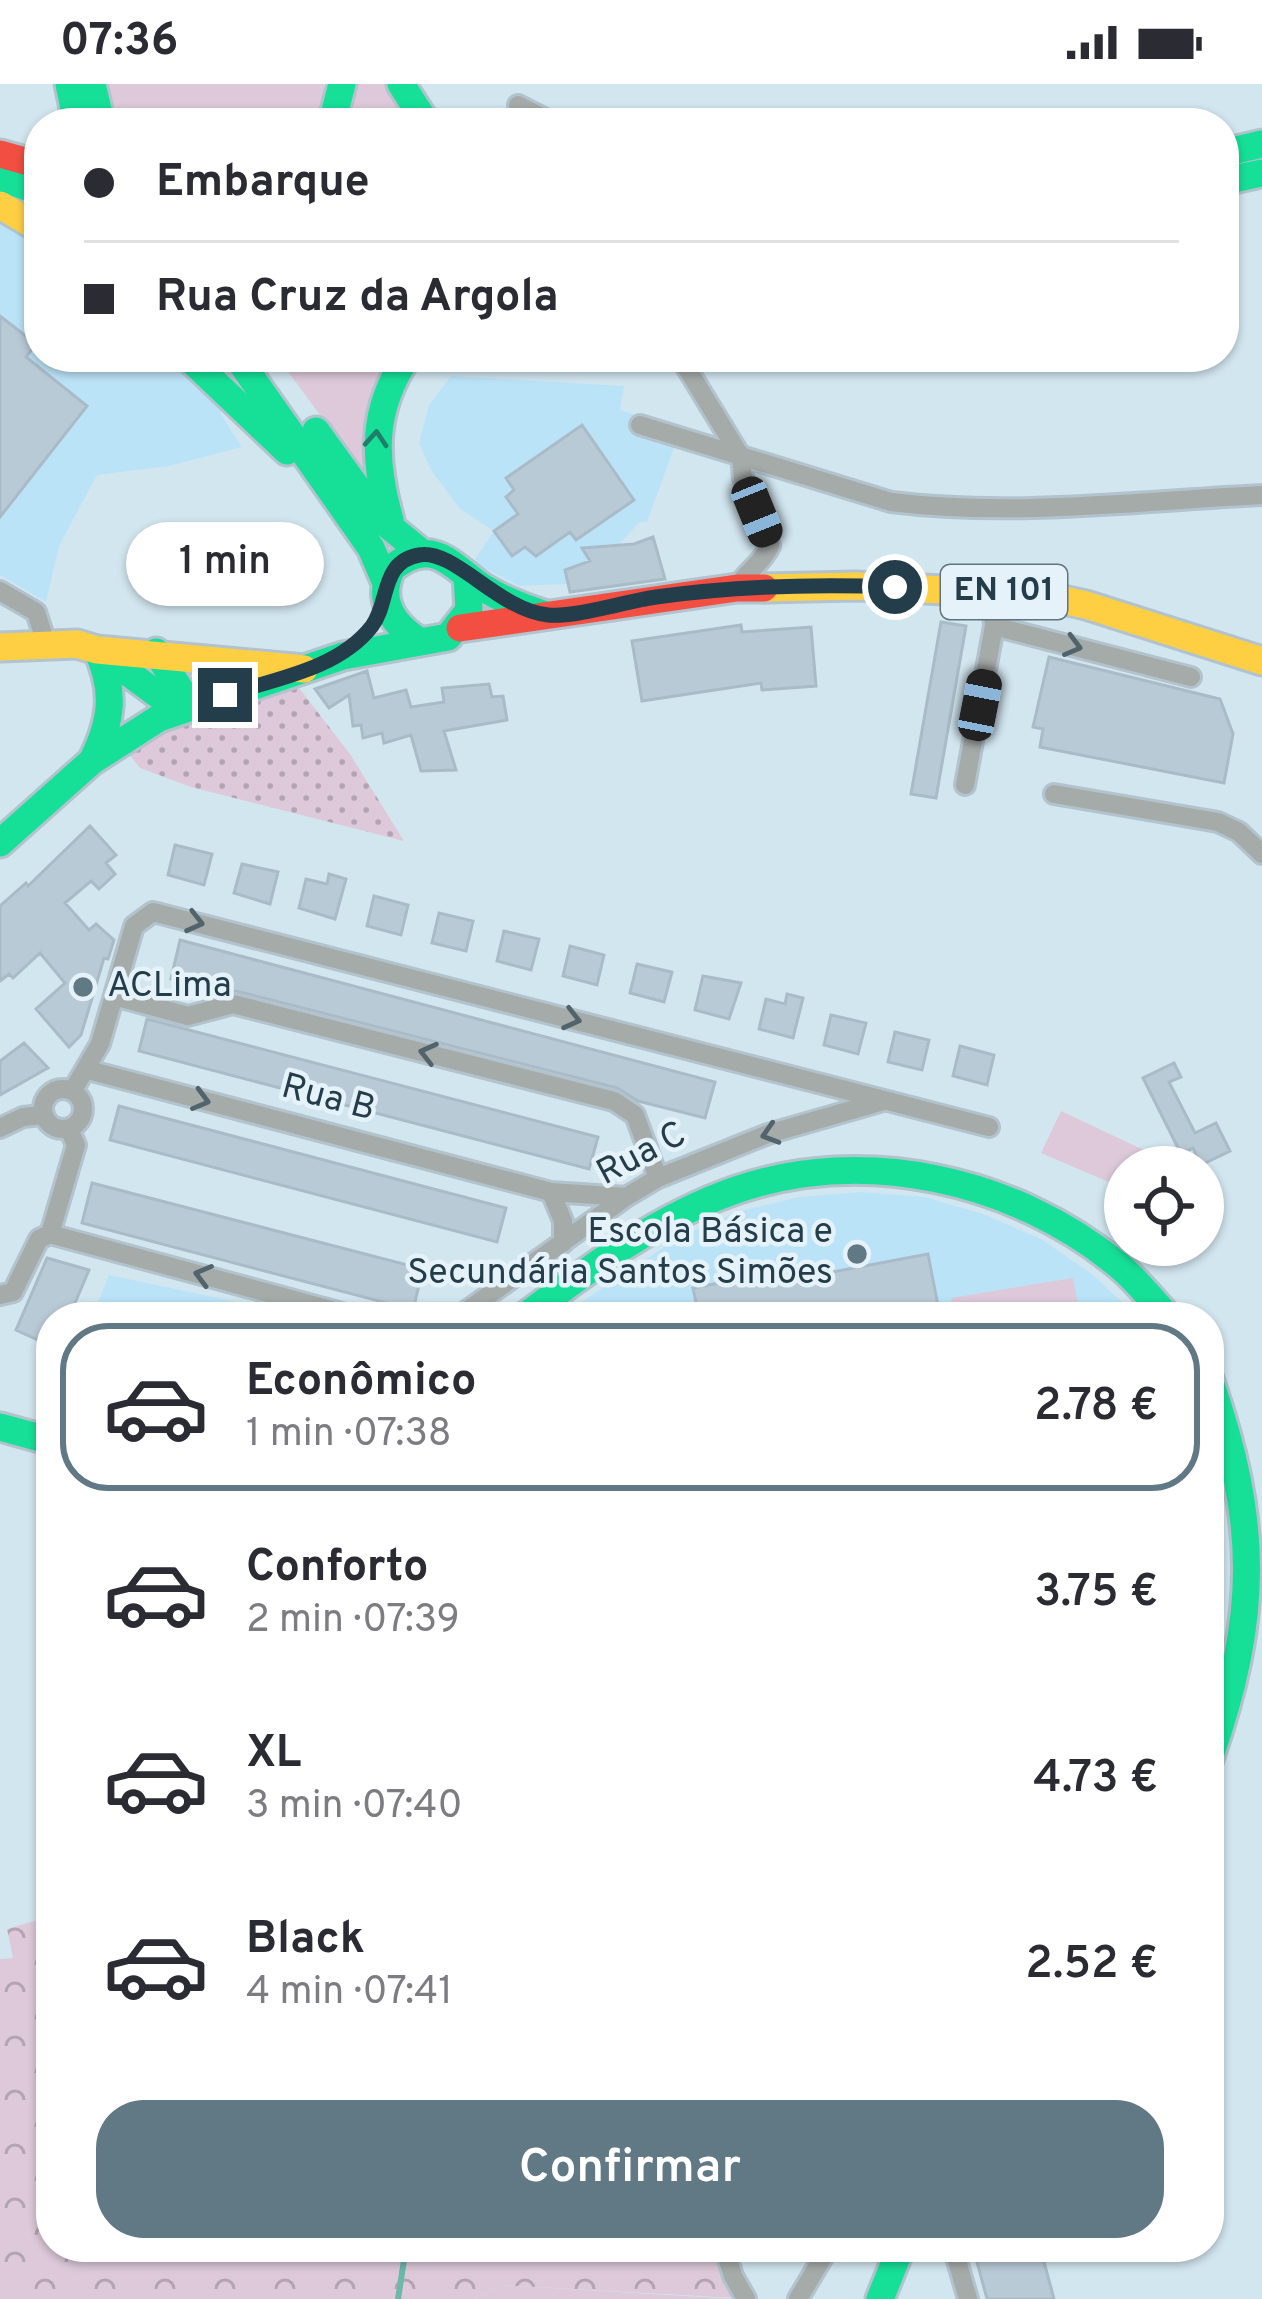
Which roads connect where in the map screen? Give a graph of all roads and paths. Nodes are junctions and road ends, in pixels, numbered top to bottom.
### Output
1 (518, 105) dead end
2 (524, 108) edge
3 (203, 372) edge
4 (248, 372) edge
5 (273, 372) edge
6 (396, 372) edge
7 (689, 372) edge
8 (640, 425) dead end
9 (740, 458) junction
10 (1262, 495) edge
11 (333, 498) junction
12 (392, 527) junction
13 (422, 554) junction
14 (467, 576) junction
15 (737, 588) junction
16 (0, 591) edge
17 (991, 591) junction
18 (385, 594) junction
19 (549, 616) junction
20 (994, 626) junction
21 (460, 628) junction
22 (1176, 634) junction
23 (418, 641) junction
24 (46, 643) junction
25 (0, 647) edge
26 (97, 650) junction
27 (156, 652) junction
28 (343, 656) junction
29 (1262, 661) edge
30 (1152, 667) junction
31 (304, 668) junction
32 (1191, 677) dead end
33 (180, 711) junction
34 (92, 761) junction
35 (965, 785) dead end
36 (1054, 794) dead end
37 (0, 843) edge
38 (1262, 854) edge
39 (114, 996) junction
40 (88, 1070) junction
41 (74, 1090) junction
42 (883, 1101) junction
43 (42, 1114) junction
44 (989, 1127) dead end
45 (0, 1128) edge
46 (69, 1129) junction
47 (658, 1178) junction
48 (551, 1192) junction
49 (626, 1197) junction
50 (50, 1234) junction
51 (563, 1244) junction
52 (0, 1295) edge
53 (276, 1302) edge
54 (480, 1302) edge
55 (545, 1302) edge
56 (1154, 1302) edge
57 (1224, 1411) edge
58 (0, 1427) edge
59 (36, 1437) edge
60 (1224, 1725) edge
61 (729, 2262) edge
62 (820, 2262) edge
63 (895, 2262) edge
64 (907, 2262) edge
65 (957, 2262) edge
66 (746, 2299) edge
67 (798, 2299) edge
68 (880, 2299) edge
69 (896, 2299) edge
70 (968, 2299) edge

1 - 2 street
3 - 11 main road
4 - 11 main road
5 - 12 main road
12 -> 6 main road
7 - 9 street
8 - 9 street
9 - 10 street
9 - 15 street
11 - 18 main road
12 - 13 main road
13 - 14 main road
13 - 18 main road
14 - 19 main road
14 - 21 main road
15 - 17 main road, EN 101
15 - 19 main road, EN 101
16 - 24 street
17 - 20 street
17 - 22 main road, EN 101
18 - 23 main road
18 - 28 main road
19 - 21 main road, EN 101
20 -> 30 street
20 - 35 street
21 - 23 main road, EN 101
22 - 29 main road, EN 101
22 - 30 street
23 - 28 main road, EN 101
24 - 25 main road
24 - 26 main road
26 - 27 main road
26 - 33 main road
26 - 34 main road
27 - 31 main road
27 - 33 main road
28 - 31 main road, EN 101
30 - 32 street
31 - 33 main road, EN 101
33 - 34 main road, EN 101
34 - 37 main road, EN 101
36 - 38 street
39 - 40 street
39 -> 42 street
47 -> 39 street
40 - 41 street
40 -> 48 street, Rua B
41 - 43 street
41 - 46 street
42 - 44 street
42 -> 47 street, Rua C
43 - 45 street
43 - 46 street
46 - 50 street
47 - 49 street, Rua C
48 - 49 street, Rua B
48 - 51 street
49 - 51 street, Rua C
50 - 52 street
53 -> 50 street
51 - 54 street, Rua C
55 - 56 main road
57 - 60 main road
58 - 59 main road
61 - 66 street
62 - 67 street
63 - 68 main road
64 - 69 main road
65 - 70 street

